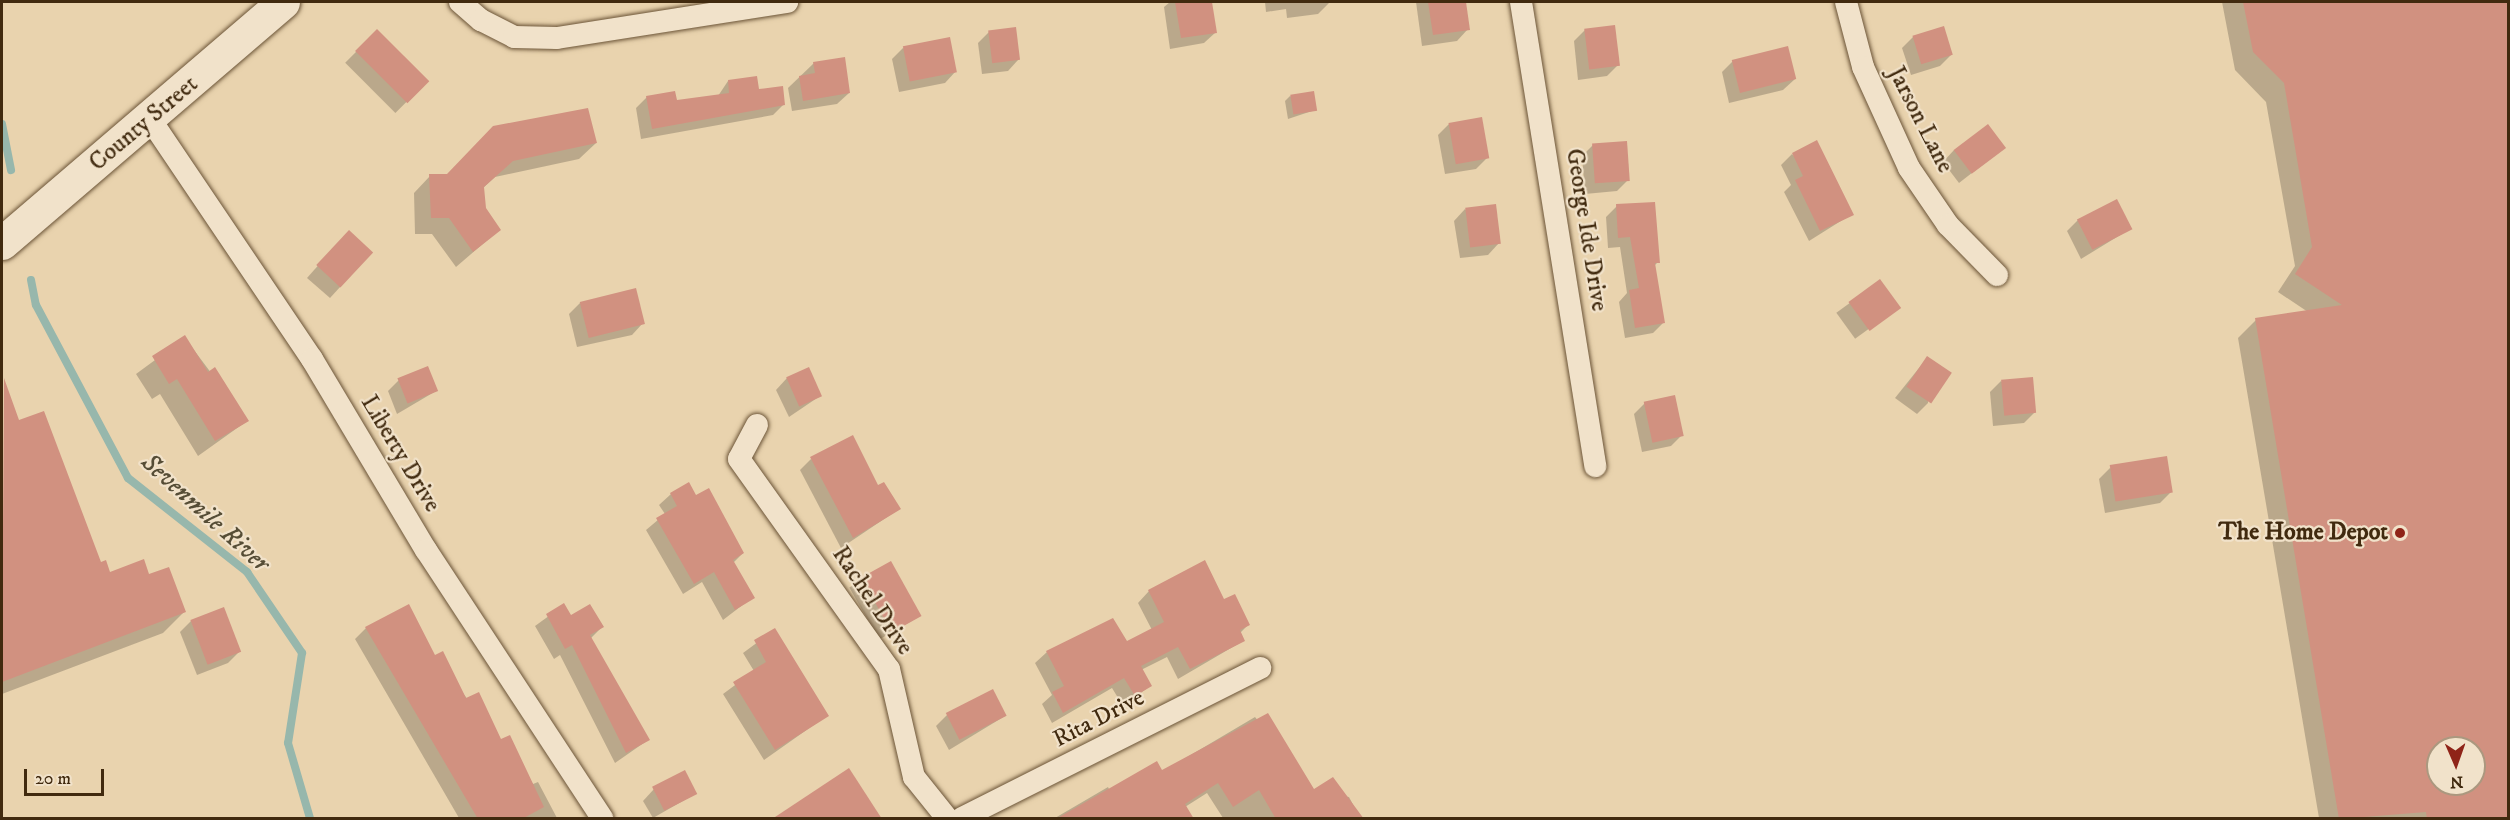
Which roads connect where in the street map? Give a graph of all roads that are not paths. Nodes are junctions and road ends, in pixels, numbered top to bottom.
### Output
1 (283, 2) edge
2 (460, 2) edge
3 (787, 2) edge
4 (1521, 2) edge
5 (1846, 2) edge
6 (748, 4) edge
7 (150, 119) junction
8 (2, 243) edge
9 (1996, 275) dead end
10 (757, 425) dead end
11 (1595, 466) dead end
12 (1260, 668) dead end
13 (602, 819) edge
14 (947, 819) edge
15 (963, 819) edge

1 - 7 main road, County Street
2 - 6 street
3 - 6 street
4 - 11 street, George Ide Drive
5 - 9 street, Jarson Lane
7 - 8 main road, County Street
7 - 13 street, Liberty Drive
10 - 14 street, Rachel Drive
12 - 15 street, Rita Drive

